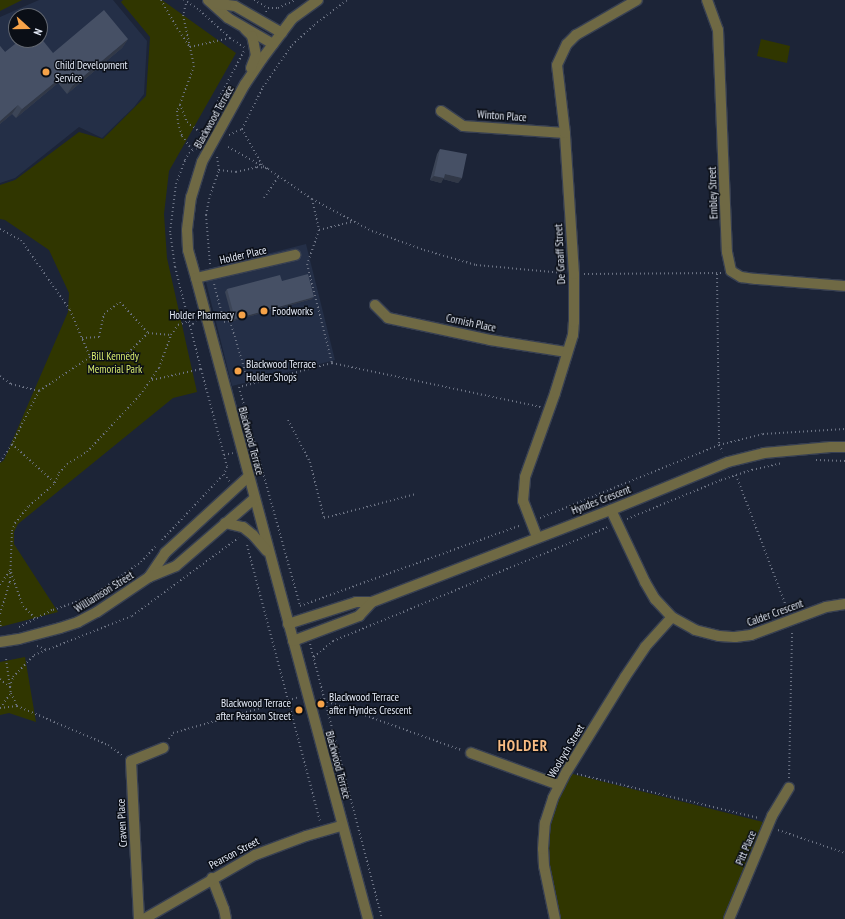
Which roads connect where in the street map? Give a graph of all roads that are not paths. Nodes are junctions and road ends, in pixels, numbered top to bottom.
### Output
1 (318, 0) edge
2 (707, 0) edge
3 (632, 1) edge
4 (211, 2) edge
5 (241, 25) junction
6 (282, 33) junction
7 (273, 44) junction
8 (245, 84) junction
9 (441, 111) dead end
10 (565, 133) junction
11 (295, 255) dead end
12 (196, 278) junction
13 (845, 286) edge
14 (375, 305) dead end
15 (567, 352) junction
16 (845, 448) edge
17 (248, 477) junction
18 (254, 499) junction
19 (611, 510) junction
20 (225, 523) junction
21 (537, 537) junction
22 (269, 553) junction
23 (149, 577) junction
24 (372, 602) junction
25 (845, 604) edge
26 (672, 617) junction
27 (288, 624) junction
28 (293, 641) junction
29 (0, 642) edge
30 (164, 748) dead end
31 (471, 753) dead end
32 (559, 785) junction
33 (789, 788) road end
34 (342, 826) junction
35 (212, 878) junction
36 (139, 919) edge
37 (144, 919) edge
38 (226, 919) edge
39 (368, 919) edge
40 (555, 919) edge
41 (729, 919) edge

1 - 6 street, Blackwood Terrace
2 - 13 street, Embley Street
3 - 10 street, De Graaff Street
4 - 5 street
4 - 6 street
5 - 7 street
5 - 8 street
6 - 7 street, Blackwood Terrace
7 - 8 street, Blackwood Terrace
8 - 12 street, Blackwood Terrace
9 - 10 street, Winton Place
10 - 15 street, De Graaff Street
11 - 12 street, Holder Place
12 - 17 street, Blackwood Terrace
14 - 15 street, Cornish Place
15 - 21 street, De Graaff Street
16 - 19 street, Hyndes Crescent
17 - 18 street, Blackwood Terrace
17 - 23 street, Williamson Street
18 - 20 street, Williamson Street
18 - 22 street, Blackwood Terrace
19 - 21 street, Hyndes Crescent
19 - 26 street, Calder Crescent
20 - 22 street
20 - 23 street, Williamson Street
21 - 24 street, Hyndes Crescent
22 - 27 street, Blackwood Terrace
23 - 29 street, Williamson Street
24 - 27 street, Hyndes Crescent
24 - 28 street, Hyndes Crescent
25 - 26 street, Calder Crescent
26 - 32 street, Woolrych Street
27 - 28 street, Blackwood Terrace
28 - 34 street, Blackwood Terrace
30 - 36 street, Craven Place
31 - 32 street
32 - 40 street, Woolrych Street
33 - 41 street, Pitt Place
34 - 35 street, Pearson Street
34 - 39 street, Blackwood Terrace
35 - 37 street, Pearson Street
35 - 38 street

